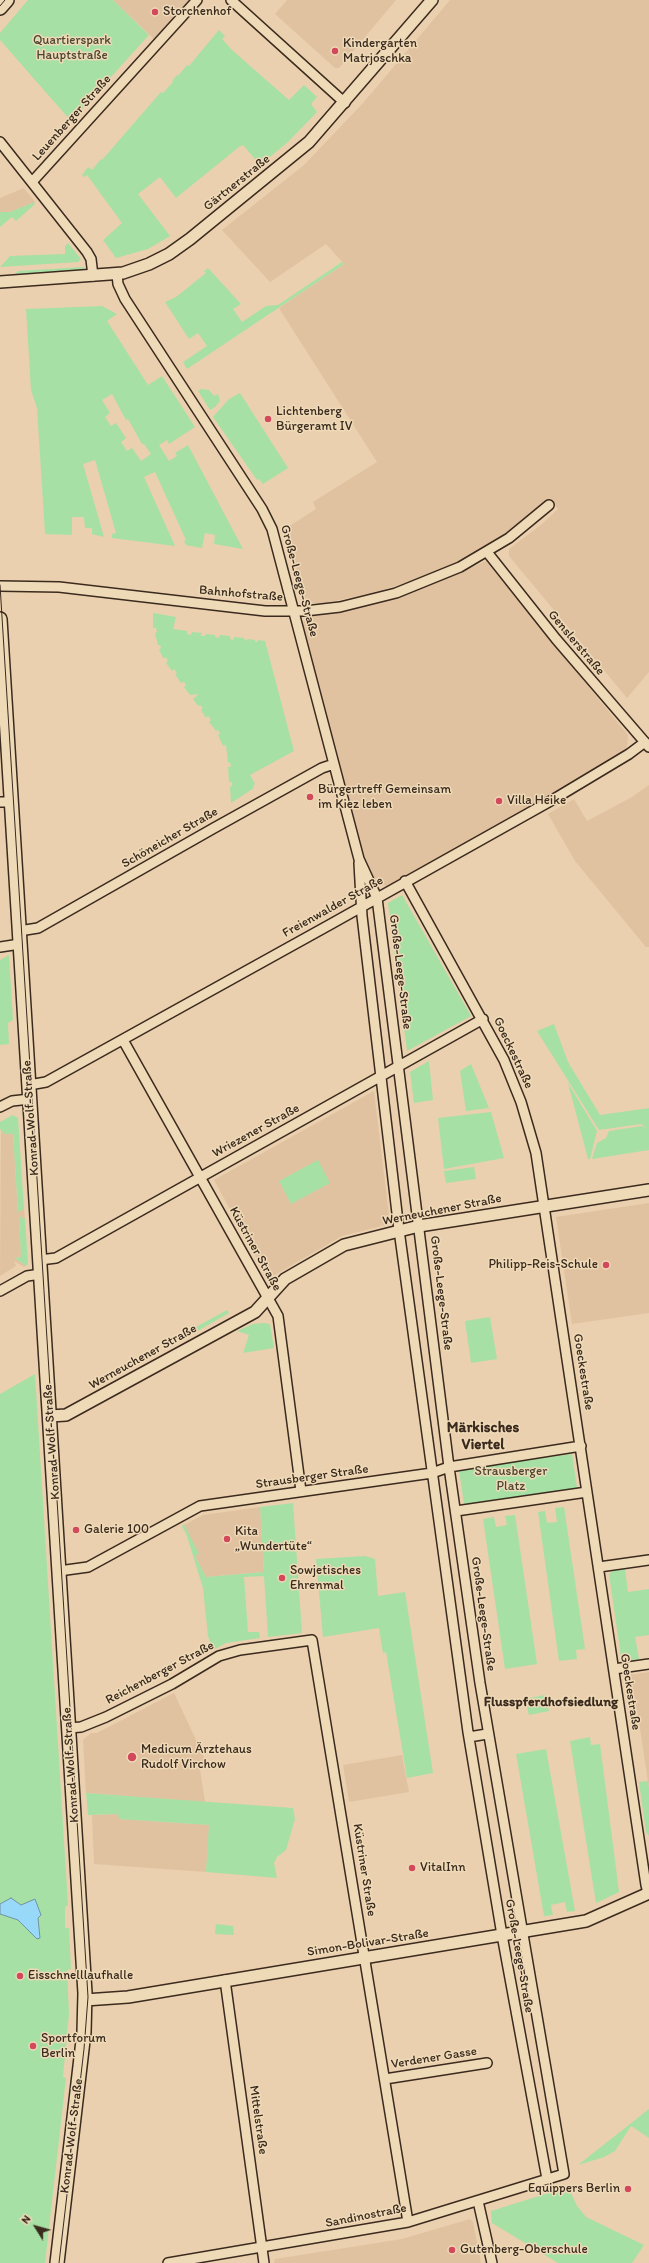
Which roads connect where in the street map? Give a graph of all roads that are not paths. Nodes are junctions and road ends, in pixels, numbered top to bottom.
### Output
1 (7, 0) edge
2 (197, 0) edge
3 (231, 0) edge
4 (432, 0) edge
5 (0, 8) edge
6 (345, 102) junction
7 (0, 142) edge
8 (32, 182) junction
9 (117, 274) junction
10 (93, 276) junction
11 (0, 282) edge
12 (549, 505) dead end
13 (488, 552) junction
14 (0, 586) edge
15 (294, 611) junction
16 (0, 620) edge
17 (647, 745) edge
18 (334, 764) junction
19 (6, 802) edge
20 (359, 860) junction
21 (405, 882) junction
22 (377, 898) junction
23 (362, 906) junction
24 (20, 937) junction
25 (0, 947) edge
26 (483, 1019) junction
27 (124, 1040) junction
28 (399, 1066) junction
29 (382, 1075) junction
30 (29, 1085) junction
31 (30, 1099) junction
32 (0, 1107) edge
33 (200, 1178) junction
34 (649, 1190) edge
35 (545, 1205) junction
36 (419, 1226) junction
37 (399, 1230) junction
38 (40, 1260) junction
39 (41, 1274) junction
40 (0, 1291) edge
41 (267, 1298) junction
42 (50, 1416) junction
43 (581, 1446) junction
44 (449, 1467) junction
45 (432, 1473) junction
46 (301, 1491) junction
47 (588, 1492) junction
48 (456, 1511) junction
49 (649, 1560) edge
50 (599, 1567) junction
51 (59, 1571) junction
52 (312, 1640) joint
53 (649, 1664) edge
54 (614, 1669) junction
55 (69, 1728) junction
56 (487, 1734) junction
57 (469, 1737) junction
58 (649, 1893) edge
59 (522, 1932) junction
60 (502, 1935) junction
61 (365, 1957) junction
62 (225, 1980) junction
63 (85, 2000) junction
64 (487, 2063) dead end
65 (385, 2079) junction
66 (564, 2174) joint
67 (547, 2179) junction
68 (478, 2201) junction
69 (408, 2222) junction
70 (262, 2247) junction
71 (58, 2263) edge
72 (168, 2263) edge
73 (264, 2263) edge
74 (492, 2263) edge

1 - 5 main road
2 - 8 street, Leuenberger Straße
3 - 6 street
4 - 6 street, Gärtnerstraße
6 - 9 street, Gärtnerstraße
7 - 8 street
8 - 10 street
9 - 10 street, Gärtnerstraße
9 - 15 street, Große-Leege-Straße
10 - 11 street, Gärtnerstraße
12 - 13 street, Bahnhofstraße
13 - 15 street, Bahnhofstraße
13 - 17 street, Genslerstraße
14 - 15 street, Bahnhofstraße
15 - 18 street, Große-Leege-Straße
16 - 19 main road, Konrad-Wolf-Straße
17 - 21 street, Freienwalder Straße
18 - 20 street, Große-Leege-Straße
18 - 24 street, Schöneicher Straße
19 - 24 main road, Konrad-Wolf-Straße
20 - 22 street, Große-Leege-Straße
20 - 23 street, Große-Leege-Straße
21 - 22 street, Freienwalder Straße
21 - 26 street, Goeckestraße
22 - 23 street, Freienwalder Straße
22 - 28 street, Große-Leege-Straße
23 - 27 street, Freienwalder Straße
23 - 29 street, Große-Leege-Straße
24 - 25 street, Schöneicher Straße
24 - 30 main road, Konrad-Wolf-Straße
26 - 28 street, Wriezener Straße
26 - 35 street, Goeckestraße
27 - 30 street, Freienwalder Straße
27 - 33 street, Küstriner Straße
28 - 29 street, Wriezener Straße
28 - 36 street, Große-Leege-Straße
29 - 33 street, Wriezener Straße
29 - 37 street, Große-Leege-Straße
30 - 31 main road, Konrad-Wolf-Straße
31 - 32 street
31 - 38 main road, Konrad-Wolf-Straße
33 - 38 street, Wriezener Straße
33 - 41 street, Küstriner Straße
34 - 35 street, Werneuchener Straße
35 - 36 street, Werneuchener Straße
35 - 43 street, Goeckestraße
36 - 37 street, Werneuchener Straße
36 - 44 street, Große-Leege-Straße
37 - 41 street, Werneuchener Straße
37 - 45 street, Große-Leege-Straße
38 - 39 main road, Konrad-Wolf-Straße
39 - 40 street
39 - 42 main road, Konrad-Wolf-Straße
41 - 42 street, Werneuchener Straße
41 - 46 street, Küstriner Straße
42 - 51 main road, Konrad-Wolf-Straße
43 - 44 street, Strausberger Straße
43 - 47 street, Goeckestraße
44 - 45 street, Strausberger Straße
44 - 48 street, Große-Leege-Straße
45 - 46 street, Strausberger Straße
45 - 57 street, Große-Leege-Straße
46 - 51 street, Strausberger Straße
47 - 48 street
47 - 50 street, Goeckestraße
48 - 56 street, Große-Leege-Straße
49 - 50 street
50 - 54 street, Goeckestraße
51 - 55 main road, Konrad-Wolf-Straße
52 - 55 street, Reichenberger Straße
52 - 61 street, Küstriner Straße
53 - 54 street
54 - 58 street, Goeckestraße
55 - 63 main road, Konrad-Wolf-Straße
56 - 57 street
56 - 59 street, Große-Leege-Straße
57 - 60 street, Große-Leege-Straße
58 - 59 street, Simon-Bolivar-Straße
59 - 60 street, Simon-Bolivar-Straße
59 - 66 street, Große-Leege-Straße
60 - 61 street, Simon-Bolivar-Straße
60 - 67 street, Große-Leege-Straße
61 - 62 street, Simon-Bolivar-Straße
61 - 65 street, Küstriner Straße
62 - 63 street, Simon-Bolivar-Straße
62 - 70 street, Mittelstraße
63 - 71 main road, Konrad-Wolf-Straße
64 - 65 street, Verdener Gasse
65 - 69 street, Küstriner Straße
66 - 67 street, Sandinostraße
67 - 68 street, Sandinostraße
68 - 69 street, Sandinostraße
68 - 74 street
69 - 70 street, Sandinostraße
70 - 72 street, Sandinostraße
70 - 73 street, Mittelstraße

